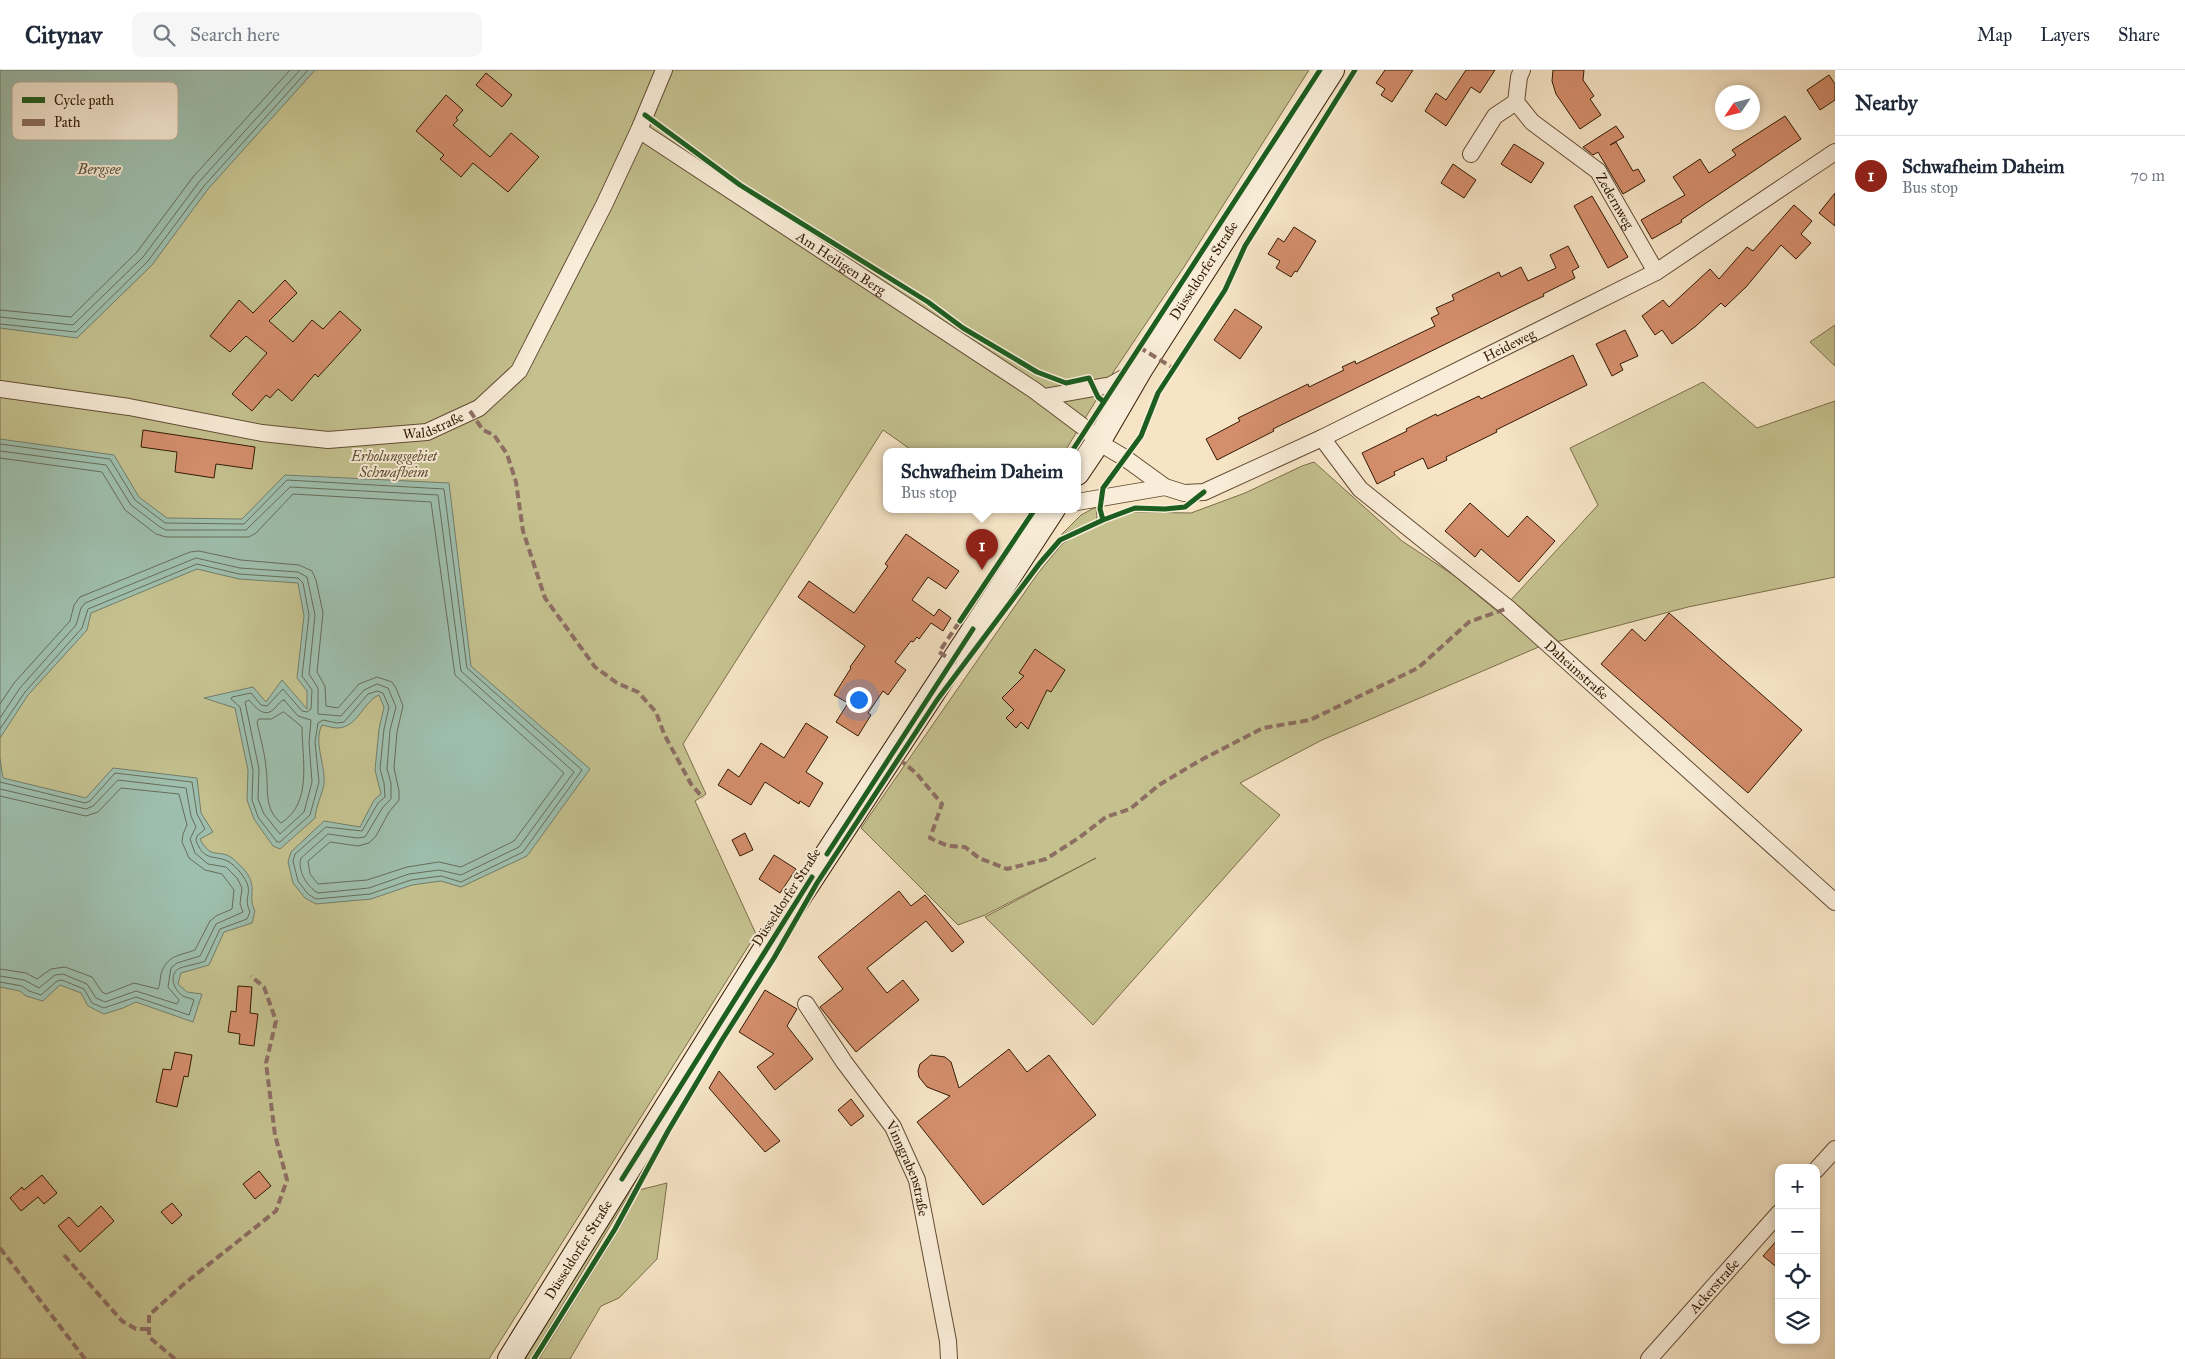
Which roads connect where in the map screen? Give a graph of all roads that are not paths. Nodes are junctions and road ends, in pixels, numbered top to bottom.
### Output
1 (664, 70) edge
2 (1332, 70) edge
3 (1522, 70) edge
4 (1516, 102) junction
5 (639, 130) junction
6 (1835, 152) edge
7 (1471, 154) dead end
8 (1656, 272) junction
9 (1141, 368) junction
10 (0, 389) edge
11 (1044, 397) junction
12 (1322, 438) junction
13 (1098, 442) junction
14 (1081, 467) edge
15 (1166, 487) junction
16 (1081, 501) edge
17 (1053, 513) edge
18 (1835, 902) edge
19 (806, 1004) dead end
20 (1835, 1149) edge
21 (1820, 1166) edge
22 (1775, 1217) edge
23 (510, 1359) edge
24 (949, 1359) edge
25 (1649, 1359) edge

1 - 5 street, Waldstraße
2 - 9 main road, Düsseldorfer Straße
3 - 4 street
4 - 7 street
4 - 8 street, Zedernweg
5 - 10 street, Waldstraße
5 - 11 street, Am Heiligen Berg
6 - 8 street, Heideweg
8 - 12 street, Heideweg
9 - 11 street
9 - 13 main road, Düsseldorfer Straße
11 - 13 street, Am Heiligen Berg
12 - 15 street, Heideweg
12 - 18 street, Daheimstraße
13 - 14 main road, Düsseldorfer Straße
13 - 15 street, Heideweg
15 - 16 street, Heideweg
17 - 23 main road, Düsseldorfer Straße
19 - 24 street, Vinngrabenstraße
20 - 21 street
22 - 25 street, Ackerstraße

